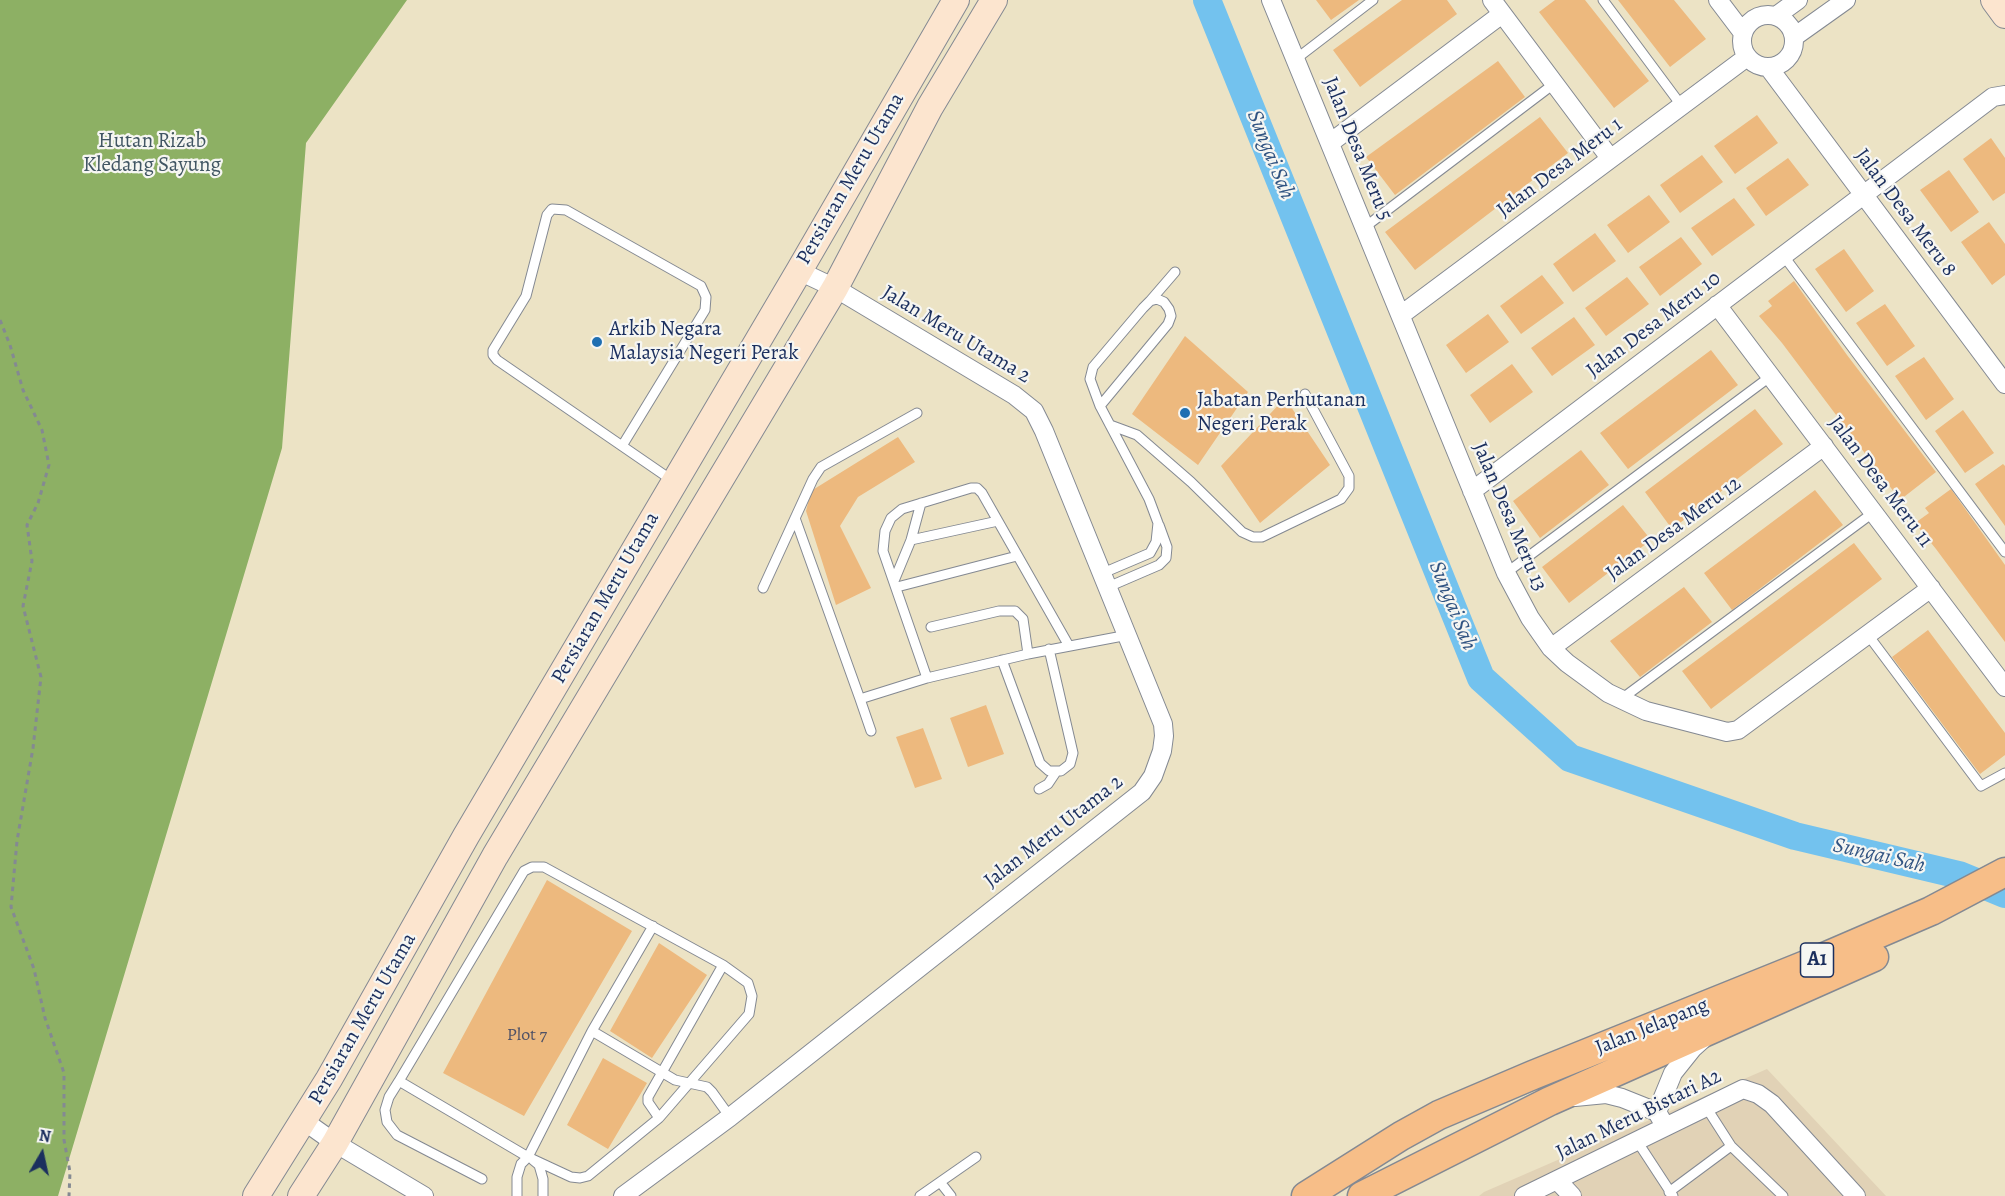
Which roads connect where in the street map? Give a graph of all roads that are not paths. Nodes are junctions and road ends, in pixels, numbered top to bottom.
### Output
1 (956, 0) edge
2 (994, 0) edge
3 (1271, 0) edge
4 (1373, 0) edge
5 (1603, 0) edge
6 (1718, 0) edge
7 (1798, 0) edge
8 (1845, 0) edge
9 (1994, 0) edge
10 (1497, 7) edge
11 (2005, 15) edge
12 (1776, 16) junction
13 (1743, 33) junction
14 (1794, 37) junction
15 (1747, 57) junction
16 (1296, 59) junction
17 (1769, 68) junction
18 (1555, 83) junction
19 (905, 85) junction
20 (2005, 95) edge
21 (1681, 105) junction
22 (930, 107) junction
23 (1330, 143) junction
24 (1610, 158) junction
25 (1863, 195) junction
26 (1365, 227) junction
27 (1783, 255) junction
28 (799, 271) junction
29 (1175, 272) dead end
30 (835, 288) junction
31 (1150, 301) junction
32 (1717, 305) junction
33 (1401, 315) junction
34 (1771, 376) junction
35 (2005, 384) edge
36 (1305, 394) dead end
37 (1100, 406) junction
38 (917, 413) dead end
39 (1110, 425) junction
40 (622, 446) junction
41 (1824, 446) junction
42 (675, 482) junction
43 (1472, 491) junction
44 (921, 502) junction
45 (1874, 512) junction
46 (795, 518) junction
47 (998, 521) junction
48 (1158, 523) junction
49 (911, 540) junction
50 (2005, 552) edge
51 (1017, 556) junction
52 (1506, 573) junction
53 (1105, 580) junction
54 (895, 584) junction
55 (763, 588) dead end
56 (1931, 588) junction
57 (931, 627) dead end
58 (1128, 635) junction
59 (1868, 635) junction
60 (1069, 646) junction
61 (1551, 648) junction
62 (1049, 649) junction
63 (1029, 654) junction
64 (1002, 660) junction
65 (927, 678) junction
66 (2005, 687) edge
67 (860, 699) junction
68 (1620, 700) junction
69 (871, 731) dead end
70 (1056, 772) junction
71 (2005, 773) edge
72 (1039, 789) dead end
73 (2005, 873) edge
74 (2005, 892) edge
75 (1937, 918) junction
76 (653, 926) junction
77 (723, 965) junction
78 (1717, 1026) junction
79 (592, 1031) junction
80 (662, 1073) junction
81 (399, 1081) junction
82 (689, 1082) junction
83 (1550, 1101) junction
84 (1706, 1107) junction
85 (730, 1117) junction
86 (659, 1118) junction
87 (1661, 1119) junction
88 (304, 1121) junction
89 (1637, 1141) junction
90 (335, 1143) junction
91 (1731, 1146) junction
92 (976, 1156) dead end
93 (528, 1157) junction
94 (482, 1179) dead end
95 (1557, 1180) junction
96 (940, 1182) junction
97 (1671, 1194) edge
98 (256, 1196) edge
99 (301, 1196) edge
100 (424, 1196) edge
101 (517, 1196) edge
102 (543, 1196) edge
103 (623, 1196) edge
104 (920, 1196) edge
105 (951, 1196) edge
106 (1306, 1196) edge
107 (1362, 1196) edge
108 (1524, 1196) edge
109 (1572, 1196) edge
110 (1783, 1196) edge
111 (1856, 1196) edge

1 - 19 main road, Persiaran Meru Utama
2 - 22 main road, Persiaran Meru Utama
3 - 16 street, Jalan Desa Meru 5
4 - 16 lane
5 - 21 lane
6 - 13 street
7 - 12 street
8 - 14 street
9 - 11 main road
10 - 18 street
10 - 23 street
12 - 13 street
12 - 14 street
13 - 15 street
14 - 17 street
15 - 17 street
15 - 21 street, Jalan Desa Meru 1
16 - 23 street, Jalan Desa Meru 5
17 - 25 street, Jalan Desa Meru 8
18 - 24 street
18 - 26 lane
19 - 22 main road
19 - 28 main road, Persiaran Meru Utama
20 - 25 street, Jalan Desa Meru 10
21 - 24 street, Jalan Desa Meru 1
22 - 30 main road, Persiaran Meru Utama
23 - 26 street, Jalan Desa Meru 5
24 - 33 street, Jalan Desa Meru 1
25 - 27 street, Jalan Desa Meru 10
25 - 35 street, Jalan Desa Meru 8
26 - 33 street, Jalan Desa Meru 5
27 - 32 street, Jalan Desa Meru 10
27 - 50 lane
28 - 30 street, Jalan Meru Utama 2
28 - 42 main road, Persiaran Meru Utama
29 - 31 lane
30 - 53 street, Jalan Meru Utama 2
30 - 90 main road, Persiaran Meru Utama
31 - 37 lane
31 - 37 lane
32 - 34 street, Jalan Desa Meru 11
32 - 43 street, Jalan Desa Meru 10
33 - 43 street, Jalan Desa Meru 13
34 - 41 street, Jalan Desa Meru 11
34 - 52 lane
36 - 39 lane
37 - 39 lane
38 - 46 lane
39 - 48 lane
40 - 40 lane
40 - 42 lane
41 - 45 street, Jalan Desa Meru 11
41 - 61 street, Jalan Desa Meru 12
42 - 88 main road, Persiaran Meru Utama
43 - 52 street, Jalan Desa Meru 13
44 - 47 lane
44 - 49 lane
44 - 54 lane
45 - 56 street, Jalan Desa Meru 11
45 - 68 lane
46 - 55 lane
46 - 67 lane
47 - 49 lane
47 - 51 lane
48 - 53 lane
48 - 53 lane
49 - 54 lane
51 - 54 lane
51 - 60 lane
52 - 61 street, Jalan Desa Meru 13
53 - 58 street, Jalan Meru Utama 2
54 - 65 lane
56 - 59 street, Jalan Desa Meru 13
56 - 66 street, Jalan Desa Meru 11
57 - 63 lane
58 - 60 lane
58 - 85 street, Jalan Meru Utama 2
59 - 68 street, Jalan Desa Meru 13
59 - 71 lane
60 - 62 lane
61 - 68 street, Jalan Desa Meru 13
62 - 63 lane
62 - 70 lane
63 - 64 lane
64 - 65 lane
64 - 70 lane
65 - 67 lane
67 - 69 lane
70 - 72 lane
73 - 75 main road, Jalan Jelapang / A1
74 - 75 main road, Jalan Jelapang / A1
75 - 78 main road, Jalan Jelapang / A1
75 - 106 main road, Jalan Jelapang / A1
76 - 77 lane
76 - 79 lane
76 - 81 lane
77 - 80 lane
77 - 82 lane
78 - 83 main road, Jalan Jelapang / A1
78 - 87 street
79 - 80 lane
79 - 93 lane
80 - 82 lane
80 - 86 lane
81 - 93 lane
81 - 94 lane
82 - 85 lane
82 - 86 lane
83 - 87 street
83 - 107 main road, Jalan Jelapang / A1
84 - 87 street, Jalan Meru Bistari A2
84 - 91 lane
84 - 111 street, Jalan Meru Bistari A2
85 - 103 street, Jalan Meru Utama 2
86 - 93 lane
87 - 89 street, Jalan Meru Bistari A2
88 - 90 street
88 - 98 main road, Persiaran Meru Utama
89 - 95 street, Jalan Meru Bistari A2
89 - 97 lane
90 - 99 main road, Persiaran Meru Utama
90 - 100 street
91 - 97 lane
91 - 110 lane
92 - 96 lane
93 - 101 lane
93 - 102 lane
95 - 108 street, Jalan Meru Bistari A2
95 - 109 street
96 - 104 lane
96 - 105 lane

